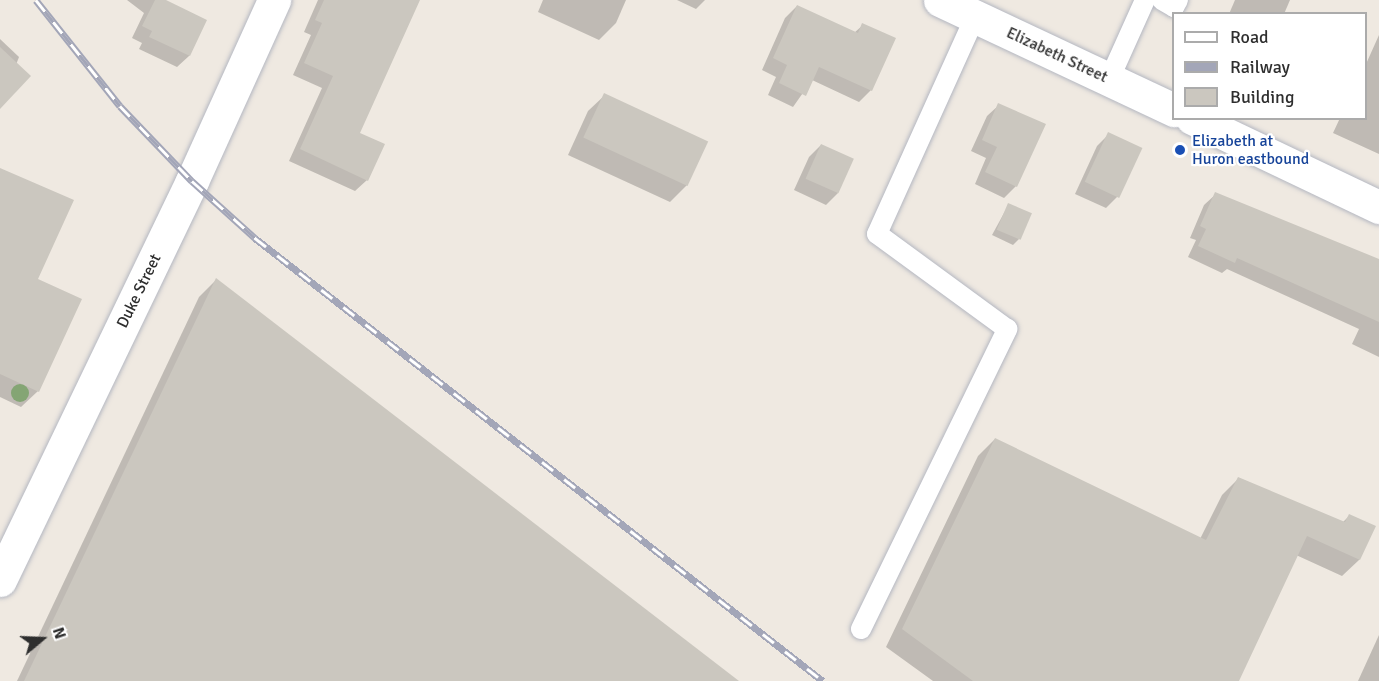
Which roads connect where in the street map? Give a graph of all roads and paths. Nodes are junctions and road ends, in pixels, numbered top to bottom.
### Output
1 (274, 0) edge
2 (940, 0) edge
3 (1145, 0) edge
4 (1162, 0) edge
5 (1178, 0) edge
6 (975, 16) junction
7 (1109, 80) junction
8 (1172, 110) edge
9 (1195, 120) edge
10 (1379, 207) edge
11 (0, 580) edge
12 (861, 629) dead end

1 - 11 street, Duke Street
2 - 6 street, Elizabeth Street
3 - 7 lane
4 - 5 lane
6 - 7 street, Elizabeth Street
6 - 12 lane
7 - 8 street, Elizabeth Street
9 - 10 street

